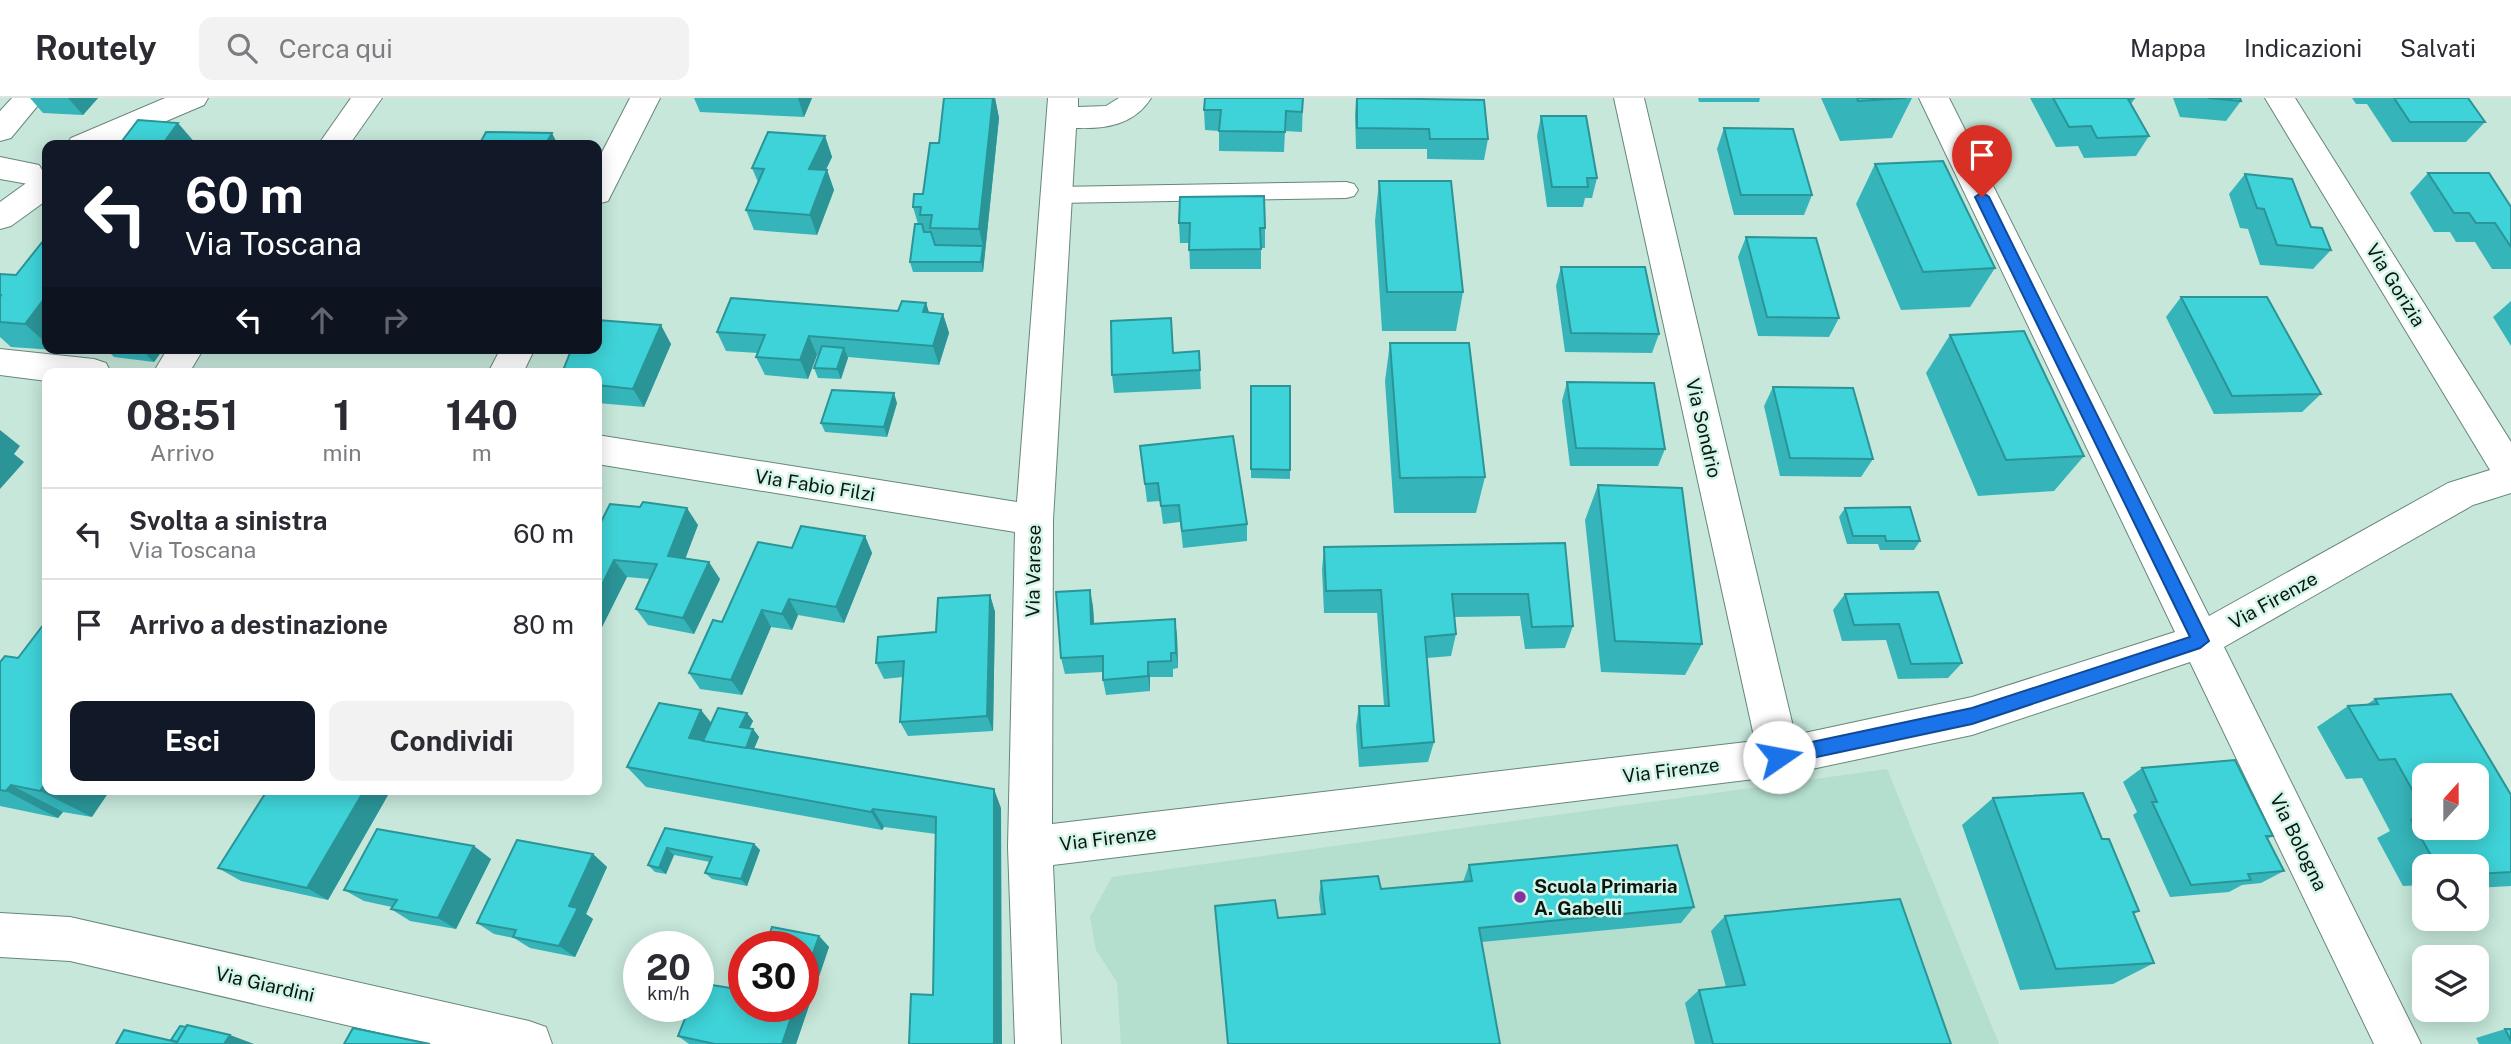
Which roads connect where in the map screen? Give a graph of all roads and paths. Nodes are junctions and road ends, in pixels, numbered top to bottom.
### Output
1 (29, 98) edge
2 (367, 98) edge
3 (645, 98) edge
4 (1136, 98) edge
5 (1629, 98) edge
6 (1934, 98) edge
7 (2280, 98) edge
8 (187, 101) edge
9 (1062, 107) edge
10 (0, 131) edge
11 (94, 140) edge
12 (119, 140) edge
13 (337, 140) edge
14 (31, 172) edge
15 (602, 183) edge
16 (1346, 190) dead end
17 (0, 191) edge
18 (1056, 195) junction
19 (0, 218) edge
20 (0, 362) edge
21 (51, 368) edge
22 (602, 450) edge
23 (2511, 472) edge
24 (2511, 478) edge
25 (1034, 520) junction
26 (2200, 641) junction
27 (1779, 757) junction
28 (1030, 847) junction
29 (0, 935) edge
30 (529, 1044) edge
31 (1038, 1044) edge
32 (2398, 1044) edge

1 - 10 street
2 - 13 street
3 - 15 street
4 - 9 street
5 - 27 street, Via Sondrio
6 - 26 street, Via Bologna
7 - 23 street, Via Gorizia
8 - 11 street
8 - 12 street
9 - 18 street, Via Varese
14 - 17 street
14 - 19 street
16 - 18 lane
18 - 25 street, Via Varese
20 - 21 street
22 - 25 street, Via Fabio Filzi
24 - 26 street, Via Firenze
25 - 28 street, Via Varese
26 - 27 street, Via Firenze
26 - 32 street, Via Bologna
27 - 28 street, Via Firenze
28 - 31 street, Via Varese
29 - 30 street, Via Giardini

